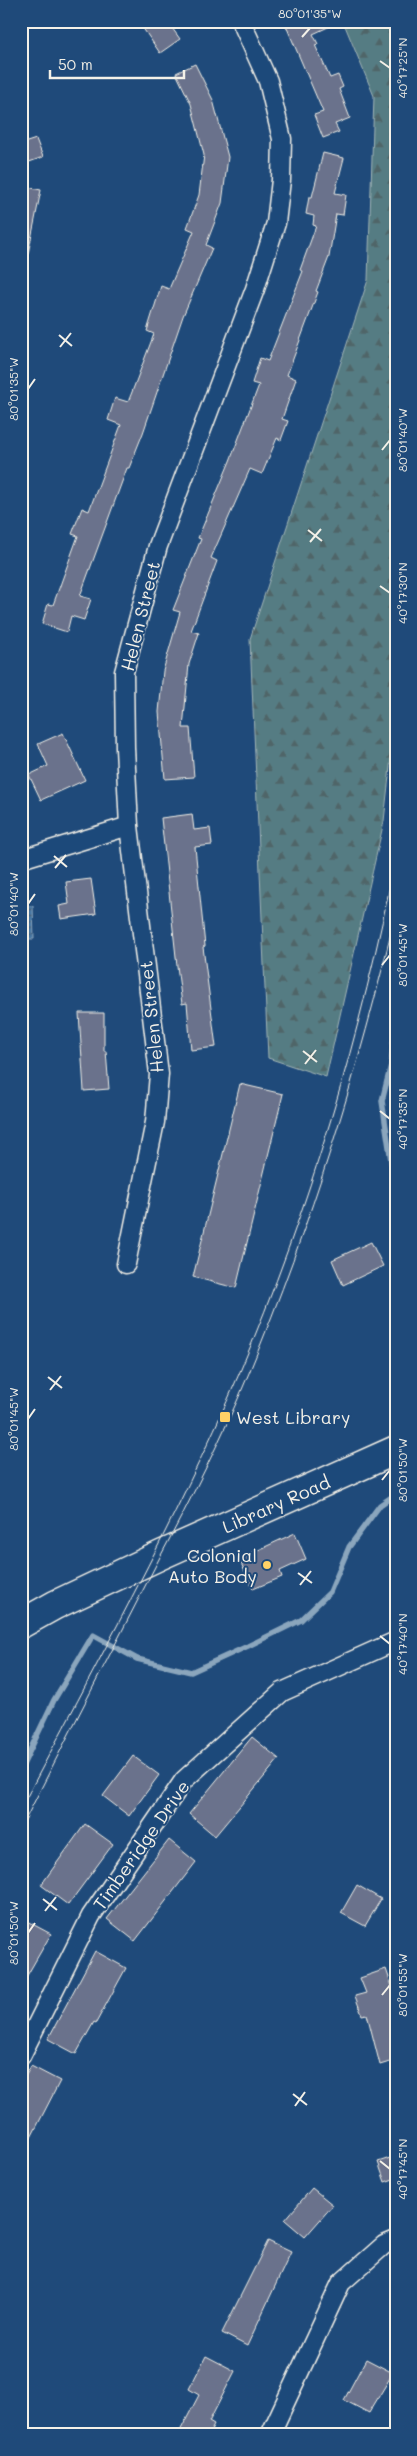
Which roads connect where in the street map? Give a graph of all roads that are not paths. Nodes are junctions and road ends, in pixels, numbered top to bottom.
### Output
1 (241, 21) edge
2 (129, 826) junction
3 (21, 860) edge
4 (126, 1264) dead end
5 (396, 1450) edge
6 (21, 1624) edge
7 (396, 1641) edge
8 (21, 2056) edge
9 (396, 2240) edge
10 (270, 2435) edge

1 - 2 street, Helen Street
2 - 3 street
2 - 4 street, Helen Street
5 - 6 main road, Library Road
7 - 8 street, Timberidge Drive
9 - 10 street

